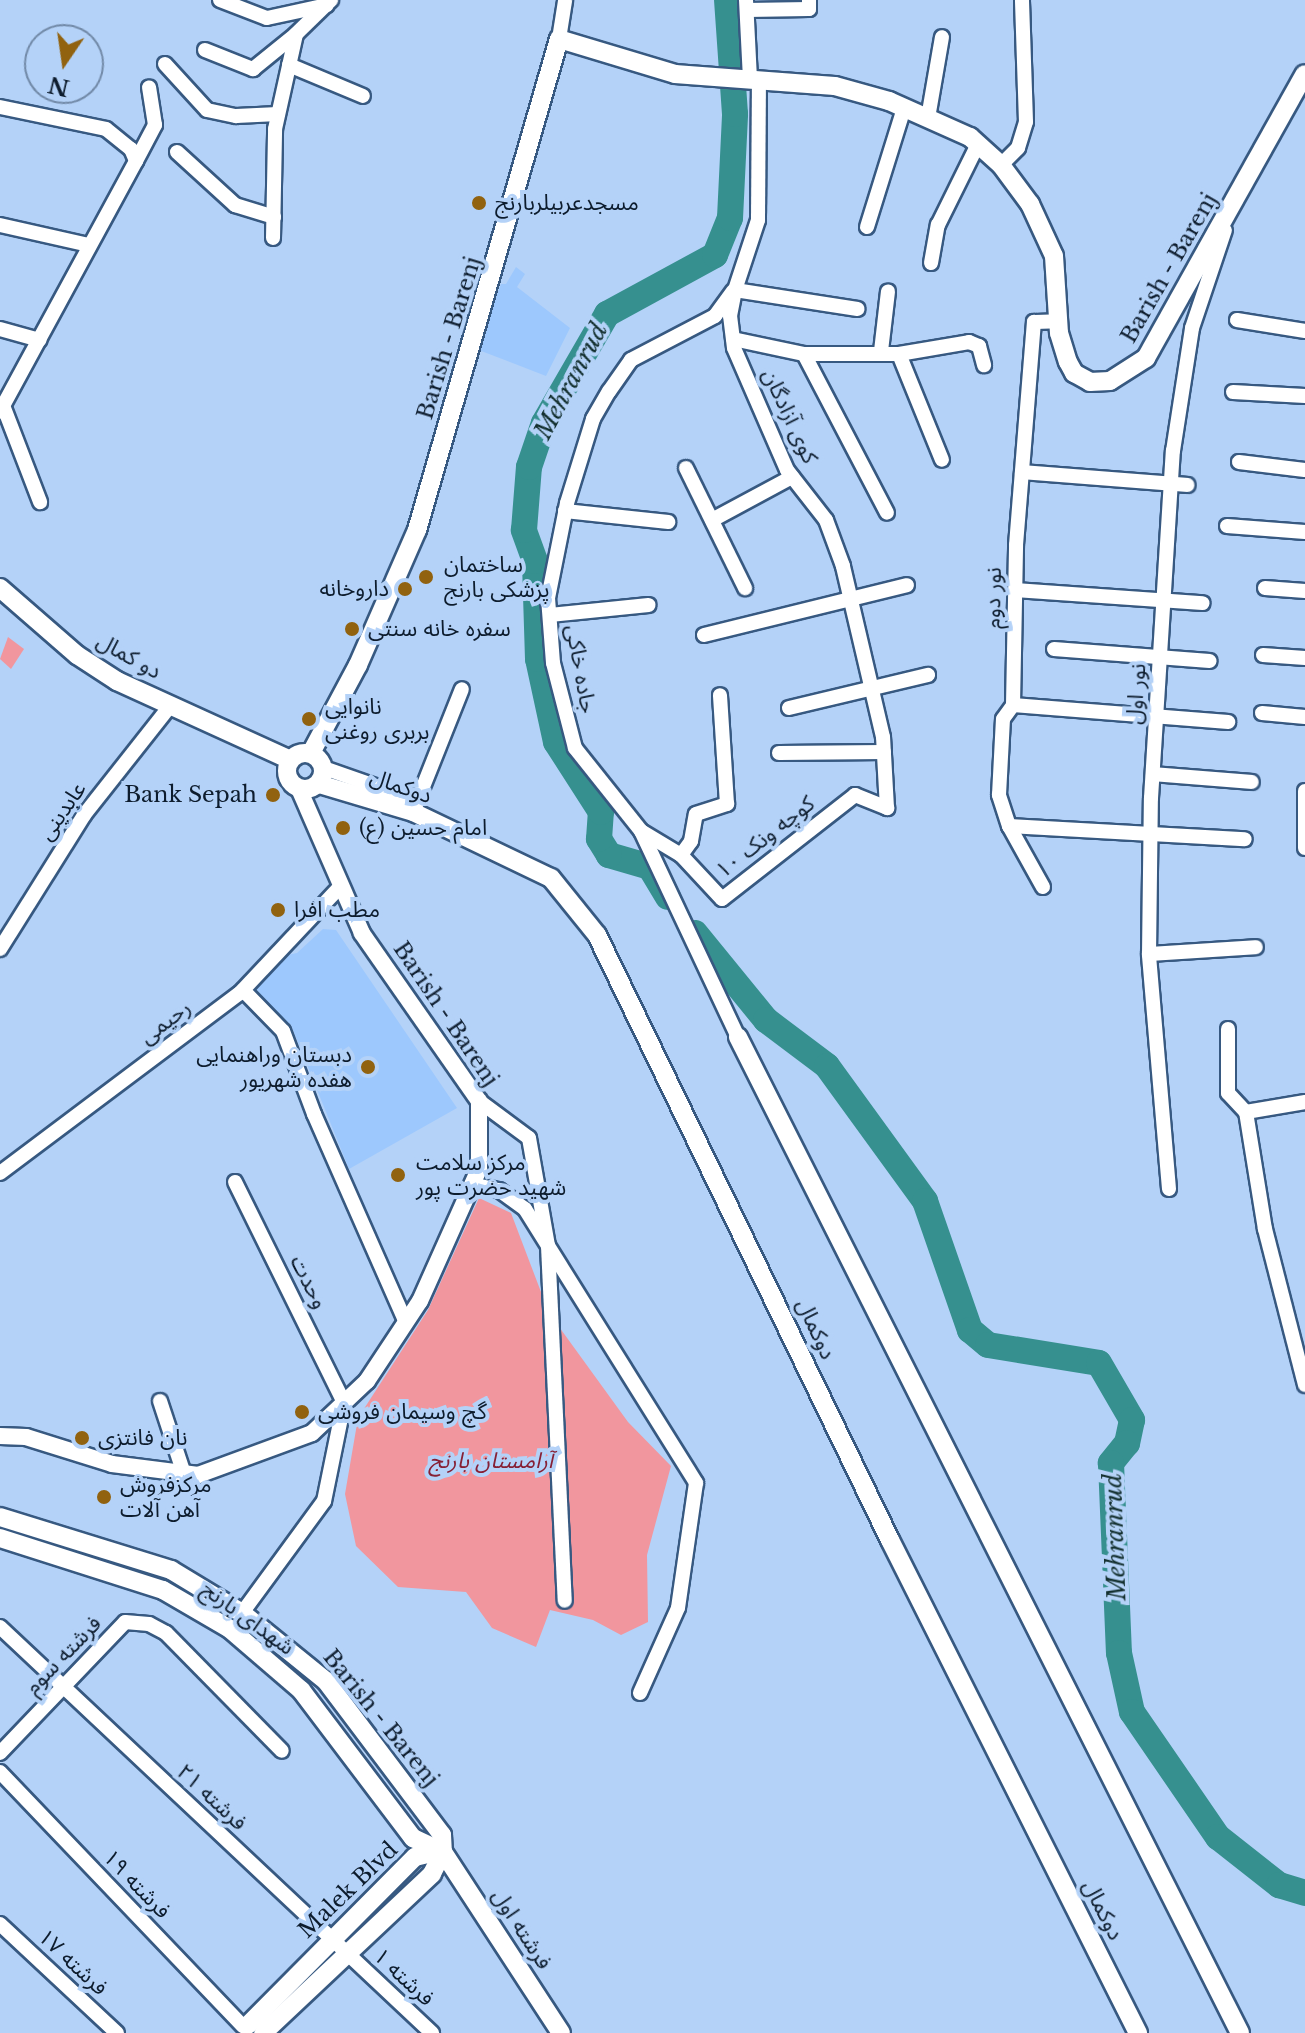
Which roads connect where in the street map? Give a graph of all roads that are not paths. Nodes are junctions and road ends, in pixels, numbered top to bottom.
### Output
1 (220, 0) edge
2 (565, 0) edge
3 (809, 0) edge
4 (1022, 0) edge
5 (331, 2) edge
6 (746, 5) edge
7 (296, 34) junction
8 (942, 37) dead end
9 (559, 39) junction
10 (205, 50) dead end
11 (165, 64) dead end
12 (289, 65) junction
13 (1305, 74) edge
14 (754, 79) junction
15 (149, 87) dead end
16 (363, 96) dead end
17 (0, 107) edge
18 (904, 108) junction
19 (278, 114) junction
20 (928, 118) junction
21 (978, 144) junction
22 (177, 152) dead end
23 (136, 161) junction
24 (1001, 165) junction
25 (1231, 209) junction
26 (274, 217) junction
27 (0, 225) edge
28 (867, 227) dead end
29 (273, 238) dead end
30 (89, 245) junction
31 (931, 263) dead end
32 (735, 290) junction
33 (888, 291) dead end
34 (858, 309) dead end
35 (1237, 320) dead end
36 (1059, 321) junction
37 (0, 329) edge
38 (1305, 331) edge
39 (733, 339) junction
40 (40, 340) junction
41 (881, 351) junction
42 (804, 354) junction
43 (899, 354) junction
44 (984, 365) dead end
45 (1233, 392) dead end
46 (1305, 396) edge
47 (2, 410) edge
48 (942, 460) dead end
49 (1239, 462) dead end
50 (686, 468) dead end
51 (1305, 470) edge
52 (1022, 472) junction
53 (792, 477) junction
54 (1171, 484) junction
55 (1187, 485) dead end
56 (40, 502) dead end
57 (565, 511) junction
58 (887, 513) dead end
59 (712, 520) junction
60 (668, 522) dead end
61 (1227, 526) dead end
62 (1305, 532) edge
63 (907, 585) dead end
64 (0, 588) edge
65 (745, 588) dead end
66 (1265, 588) dead end
67 (1015, 590) junction
68 (1305, 591) edge
69 (851, 596) junction
70 (1164, 600) junction
71 (1203, 603) dead end
72 (648, 605) dead end
73 (550, 615) junction
74 (704, 635) dead end
75 (1054, 649) dead end
76 (1160, 654) junction
77 (1263, 655) dead end
78 (1305, 658) edge
79 (1210, 661) dead end
80 (928, 675) dead end
81 (872, 688) junction
82 (462, 689) dead end
83 (720, 695) dead end
84 (171, 705) junction
85 (1013, 705) junction
86 (789, 708) dead end
87 (1262, 713) dead end
88 (1156, 716) junction
89 (1305, 717) edge
90 (1228, 722) dead end
91 (884, 752) junction
92 (311, 753) junction
93 (779, 753) dead end
94 (288, 765) junction
95 (1153, 774) junction
96 (322, 776) junction
97 (1252, 782) dead end
98 (299, 789) junction
99 (1305, 791) edge
100 (416, 806) junction
101 (887, 808) joint
102 (1304, 823) edge
103 (1009, 826) junction
104 (641, 831) junction
105 (1150, 832) junction
106 (1245, 839) dead end
107 (1305, 848) edge
108 (681, 855) junction
109 (341, 886) junction
110 (1043, 887) dead end
111 (1256, 947) dead end
112 (0, 949) edge
113 (1149, 954) junction
114 (243, 990) junction
115 (1228, 1029) dead end
116 (738, 1037) joint
117 (479, 1101) junction
118 (1305, 1102) edge
119 (1246, 1112) junction
120 (0, 1173) edge
121 (235, 1182) dead end
122 (472, 1184) junction
123 (1169, 1189) dead end
124 (548, 1246) junction
125 (406, 1323) junction
126 (1305, 1385) edge
127 (160, 1401) dead end
128 (344, 1403) junction
129 (0, 1436) edge
130 (184, 1474) junction
131 (0, 1517) edge
132 (0, 1538) edge
133 (565, 1601) dead end
134 (242, 1613) junction
135 (0, 1627) edge
136 (63, 1687) junction
137 (640, 1693) dead end
138 (282, 1751) dead end
139 (0, 1753) edge
140 (0, 1772) edge
141 (443, 1852) junction
142 (0, 1924) edge
143 (331, 1938) junction
144 (347, 1953) junction
145 (250, 2030) edge
146 (117, 2033) edge
147 (432, 2033) edge
148 (561, 2033) edge
149 (1138, 2033) edge
150 (1240, 2033) edge

1 - 5 street
2 - 9 street
3 - 6 street
4 - 24 street
5 - 7 street
6 - 14 street, کوی آزادگان
7 - 10 street
7 - 12 street
8 - 20 street
9 - 14 main road, Barish - Barenj
9 - 92 main road, Barish - Barenj
11 - 19 street
12 - 16 street
12 - 19 street
13 - 25 main road, Barish - Barenj
14 - 18 main road, Barish - Barenj
14 - 32 street, کوی آزادگان
15 - 23 street
17 - 23 street
18 - 20 main road, Barish - Barenj
18 - 28 street
19 - 26 street
20 - 21 main road, Barish - Barenj
21 - 24 main road, Barish - Barenj
21 - 31 street
22 - 26 street
23 - 30 street
24 - 36 main road, Barish - Barenj
25 - 36 main road, Barish - Barenj
25 - 54 street, نور اول
26 - 29 street
27 - 30 street
30 - 40 street
32 - 34 street
32 - 39 street, کوی آزادگان
32 - 57 street, جاده خاکی
33 - 41 street
35 - 38 street
36 - 52 street, نور دوم
37 - 40 street
39 - 42 street
39 - 53 street, کوی آزادگان
40 - 47 street
41 - 42 street
41 - 43 street
42 - 58 street
43 - 44 street
43 - 48 street
45 - 46 street
47 - 56 street
49 - 51 street
50 - 59 street
52 - 54 street
52 - 67 street, نور دوم
53 - 59 street
53 - 69 street, کوی آزادگان
54 - 55 street
54 - 70 street, نور اول
57 - 60 street
57 - 73 street, جاده خاکی
59 - 65 street
61 - 62 street
63 - 69 street
64 - 84 main road, دو کمال
66 - 68 street
67 - 70 street
67 - 85 street, نور دوم
69 - 74 street
69 - 81 street, کوی آزادگان
70 - 71 street
70 - 76 street, نور اول
72 - 73 street
73 - 104 street, جاده خاکی
75 - 76 street
76 - 79 street
76 - 88 street, نور اول
77 - 78 street
80 - 81 street
81 - 86 street
81 - 91 street, کوی آزادگان
82 - 100 street
83 - 108 street
84 - 94 main road, دو کمال
84 - 112 street, عابدینی
85 - 88 street
85 - 103 street, نور دوم
87 - 89 street
88 - 90 street
88 - 95 street, نور اول
91 - 93 street
91 - 101 street, کوی آزادگان
92 - 94 main road
92 - 96 main road
94 - 98 main road
95 - 97 street
95 - 105 street, نور اول
96 - 98 main road
96 - 100 main road, دوکمال
98 - 109 street, Barish - Barenj
99 - 102 street
100 - 149 main road, دوکمال
101 - 108 street, کوچه ونک ۱۰
102 - 107 street
103 - 105 street
103 - 110 street, نور دوم
104 - 108 street
104 - 116 street, جاده خاکی
105 - 106 street
105 - 113 street, نور اول
109 - 114 street, رحیمی
109 - 117 street, Barish - Barenj
111 - 113 street
113 - 123 street, نور اول
114 - 120 street, رحیمی
114 - 125 street
115 - 119 street
116 - 150 main road
117 - 122 street, Barish - Barenj
117 - 124 street
118 - 119 street
119 - 126 street
121 - 128 street, وحدت
122 - 124 street
122 - 125 street, Barish - Barenj
124 - 133 street
124 - 137 street
125 - 128 street, Barish - Barenj
127 - 130 street
128 - 130 street, Barish - Barenj
128 - 134 street
129 - 130 street, Barish - Barenj
131 - 134 main road, Barish - Barenj
132 - 141 main road, شهدای بارنج
134 - 141 main road, Barish - Barenj
135 - 136 street, ۲۱ فرشته
136 - 138 street, فرشته سوم
136 - 139 street, فرشته سوم
136 - 143 street, ۲۱ فرشته
140 - 145 street, ۱۹ فرشته
141 - 143 main road, Malek Blvd
141 - 144 main road, Malek Blvd
141 - 148 main road, فرشته اول
142 - 146 street, ۱۷ فرشته
143 - 144 street, ۲۱ فرشته
143 - 145 main road, Malek Blvd
144 - 145 main road, Malek Blvd
144 - 147 street, فرشته ۱

